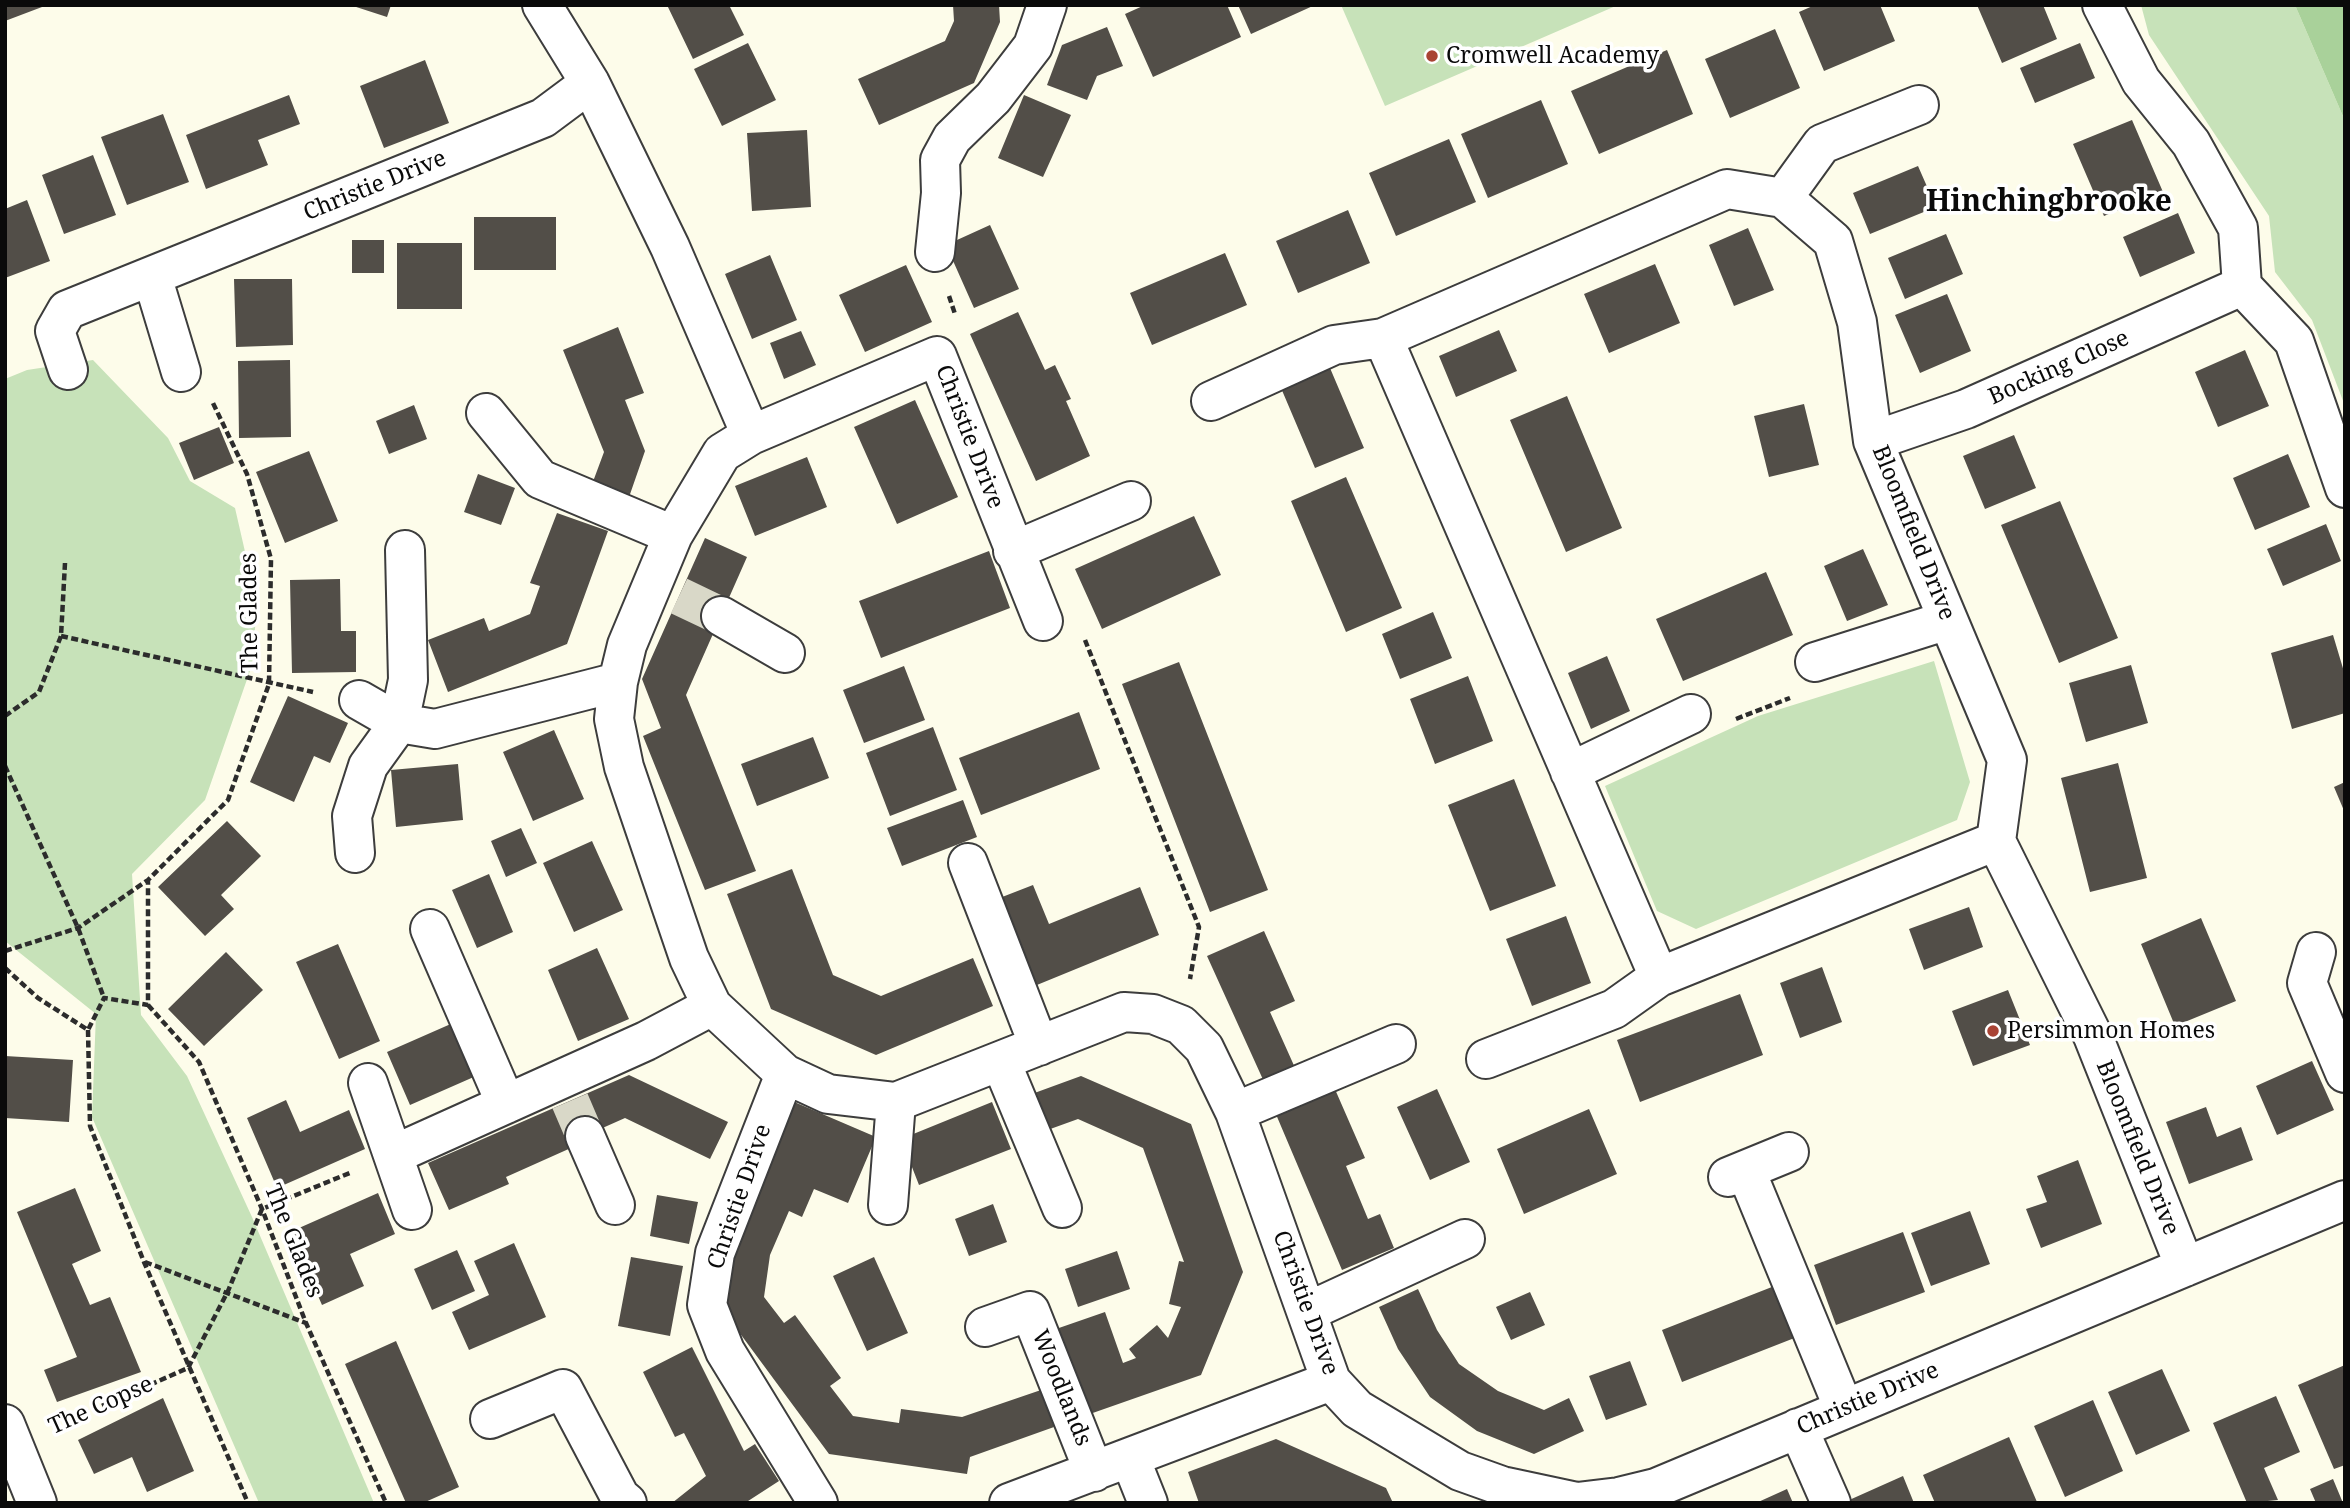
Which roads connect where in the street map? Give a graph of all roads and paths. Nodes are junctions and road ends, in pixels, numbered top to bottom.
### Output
1 (542, 5) edge
2 (1047, 5) edge
3 (2102, 5) edge
4 (590, 83) junction
5 (1919, 105) dead end
6 (1783, 198) junction
7 (935, 252) joint
8 (152, 276) junction
9 (2242, 286) junction
10 (1383, 338) junction
11 (937, 356) junction
12 (68, 370) dead end
13 (181, 372) joint
14 (1211, 401) dead end
15 (486, 413) dead end
16 (751, 435) junction
17 (1874, 441) junction
18 (2345, 488) edge
19 (1132, 501) dead end
20 (673, 535) junction
21 (405, 550) dead end
22 (1013, 551) junction
23 (65, 563) dead end
24 (721, 616) tunnel mouth
25 (1948, 620) junction
26 (1043, 621) joint
27 (61, 636) junction
28 (785, 653) dead end
29 (1815, 662) joint
30 (618, 682) junction
31 (269, 684) junction
32 (359, 700) joint
33 (1691, 714) joint
34 (5, 716) edge
35 (399, 723) junction
36 (5, 766) edge
37 (1570, 772) junction
38 (1996, 841) junction
39 (355, 853) dead end
40 (968, 863) dead end
41 (148, 880) junction
42 (78, 928) junction
43 (430, 929) dead end
44 (5, 951) edge
45 (2316, 952) dead end
46 (5, 968) edge
47 (1659, 977) junction
48 (104, 998) junction
49 (148, 1005) junction
50 (712, 1006) junction
51 (1181, 1025) junction
52 (88, 1030) junction
53 (1396, 1044) dead end
54 (1039, 1046) junction
55 (1486, 1059) dead end
56 (1001, 1062) junction
57 (2345, 1073) edge
58 (785, 1074) junction
59 (368, 1083) dead end
60 (896, 1102) junction
61 (506, 1104) junction
62 (1235, 1112) junction
63 (585, 1136) tunnel mouth
64 (1789, 1152) dead end
65 (395, 1154) junction
66 (2345, 1200) edge
67 (615, 1205) dead end
68 (888, 1205) dead end
69 (1062, 1208) dead end
70 (262, 1209) junction
71 (412, 1210) dead end
72 (1465, 1239) dead end
73 (144, 1262) junction
74 (2185, 1267) junction
75 (228, 1291) junction
76 (1307, 1312) junction
77 (306, 1322) junction
78 (985, 1327) dead end
79 (188, 1367) junction
80 (1331, 1381) junction
81 (1844, 1409) junction
82 (490, 1419) dead end
83 (1798, 1428) junction
84 (8, 1433) edge
85 (1130, 1458) junction
86 (1094, 1472) junction
87 (37, 1503) edge
88 (248, 1503) edge
89 (386, 1503) edge
90 (627, 1503) edge
91 (818, 1503) edge
92 (1009, 1503) edge
93 (1148, 1503) edge
94 (1831, 1503) edge

1 - 4 street
2 - 7 street
3 - 9 street
4 - 8 street, Christie Drive
4 - 16 street
5 - 6 street
6 - 10 street
6 - 17 street, Bloomfield Drive
7 - 11 path
8 - 12 street, Christie Drive
8 - 13 street
9 - 17 street, Bocking Close
9 - 18 street
10 - 14 street
10 - 37 street
11 - 16 street, Christie Drive
11 - 22 street, Christie Drive
13 - 31 path, The Glades
15 - 20 street
16 - 20 street, Christie Drive
17 - 25 street, Bloomfield Drive
19 - 22 street
20 - 30 street, Christie Drive
21 - 35 street
22 - 26 street, Christie Drive
23 - 27 path
24 - 28 street
25 - 29 street
25 - 38 street, Bloomfield Drive
26 - 51 path
27 - 31 path
27 - 34 path
29 - 33 path
30 - 35 street
30 - 50 street, Christie Drive
31 - 32 path
31 - 41 path, The Glades
32 - 35 street
33 - 37 street
35 - 39 street
36 - 42 path
37 - 47 street
38 - 47 street
38 - 74 street, Bloomfield Drive
40 - 54 street
41 - 42 path, The Glades
41 - 49 path
42 - 44 path, The Glades
42 - 48 path
43 - 61 street
45 - 57 street
46 - 52 path
47 - 55 street
48 - 49 path
48 - 52 path
49 - 70 path, The Glades
50 - 58 street, Christie Drive
50 - 61 street
51 - 54 street, Christie Drive
51 - 62 street, Christie Drive
52 - 73 path
53 - 62 street
54 - 56 street, Christie Drive
56 - 60 street, Christie Drive
56 - 69 street
58 - 60 street, Christie Drive
58 - 91 street, Christie Drive
59 - 65 street
60 - 68 street
61 - 65 street
62 - 76 street, Christie Drive
63 - 67 street
64 - 81 street
65 - 70 path
65 - 71 street
66 - 74 street, Christie Drive
70 - 75 path
70 - 77 path, The Glades
72 - 76 street
73 - 75 path
73 - 79 path
74 - 81 street, Christie Drive
75 - 77 path
75 - 79 path
76 - 80 street, Christie Drive
77 - 89 path, The Glades
78 - 86 street, Woodlands
79 - 84 path, The Copse
79 - 88 path
80 - 83 street, Christie Drive
80 - 85 street, Woodlands
81 - 83 street, Christie Drive
82 - 90 street
83 - 94 street
84 - 87 street
85 - 86 street, Woodlands
85 - 93 street
86 - 92 street, Woodlands

